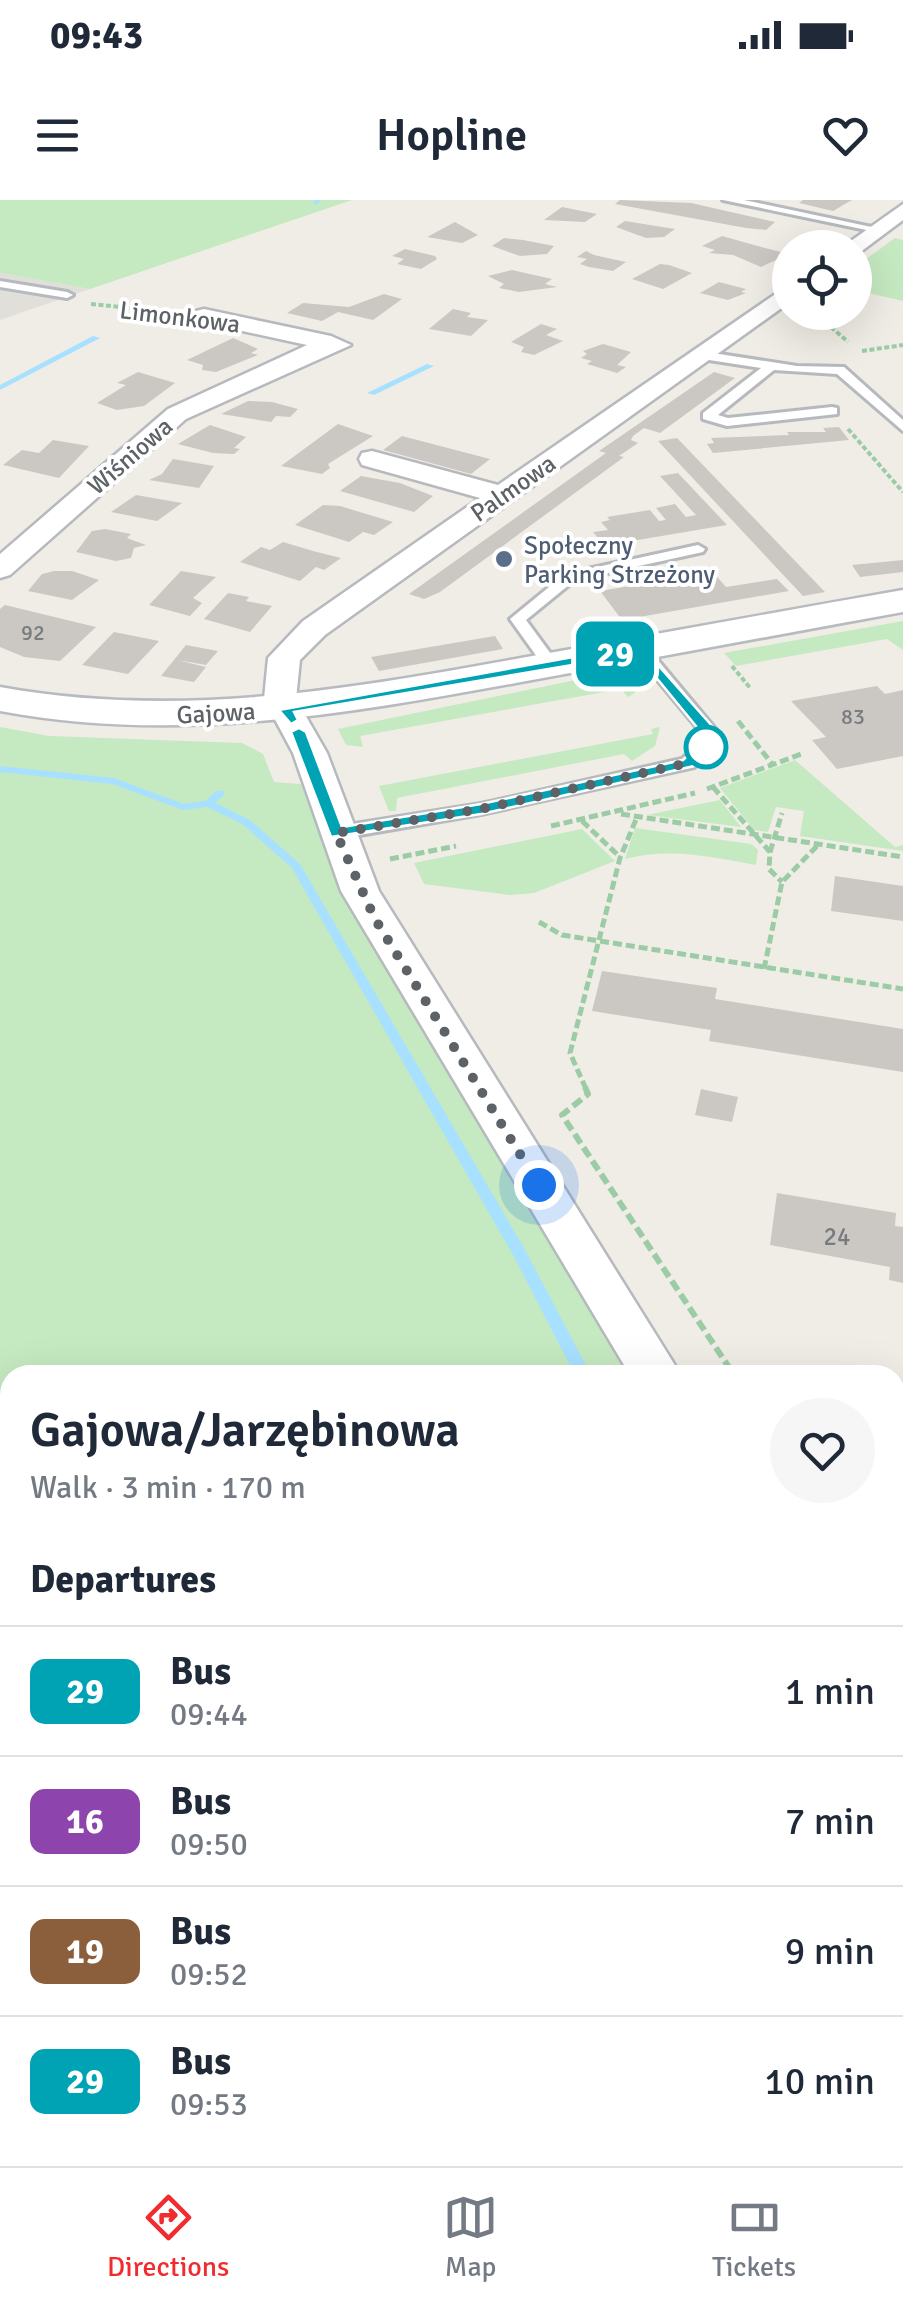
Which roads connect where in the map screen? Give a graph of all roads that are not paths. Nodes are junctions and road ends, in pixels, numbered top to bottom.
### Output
1 (728, 200) edge
2 (903, 210) edge
3 (876, 229) junction
4 (872, 232) edge
5 (0, 284) edge
6 (66, 294) road end
7 (772, 304) edge
8 (204, 316) road end
9 (331, 343) junction
10 (360, 350) dead end
11 (700, 355) junction
12 (770, 367) junction
13 (832, 411) dead end
14 (903, 427) edge
15 (372, 459) dead end
16 (502, 495) junction
17 (698, 549) dead end
18 (0, 569) edge
19 (903, 601) edge
20 (640, 649) junction
21 (551, 665) junction
22 (0, 699) edge
23 (286, 710) junction
24 (336, 833) junction
25 (650, 1365) edge

1 - 3 lane
2 - 3 street
3 - 4 street
5 - 6 lane
7 - 11 street, Palmowa
8 - 9 street, Limonkowa
9 - 10 street, Limonkowa
9 - 18 street, Wiśniowa
11 - 12 lane
11 - 16 street, Palmowa
12 - 13 lane
12 - 14 lane
15 - 16 street
16 - 23 street, Palmowa
17 - 21 lane
19 - 20 street, Gajowa
20 - 21 street, Gajowa
20 - 24 lane
21 - 23 street, Gajowa
22 - 23 street, Gajowa
23 - 24 street
24 - 25 street

